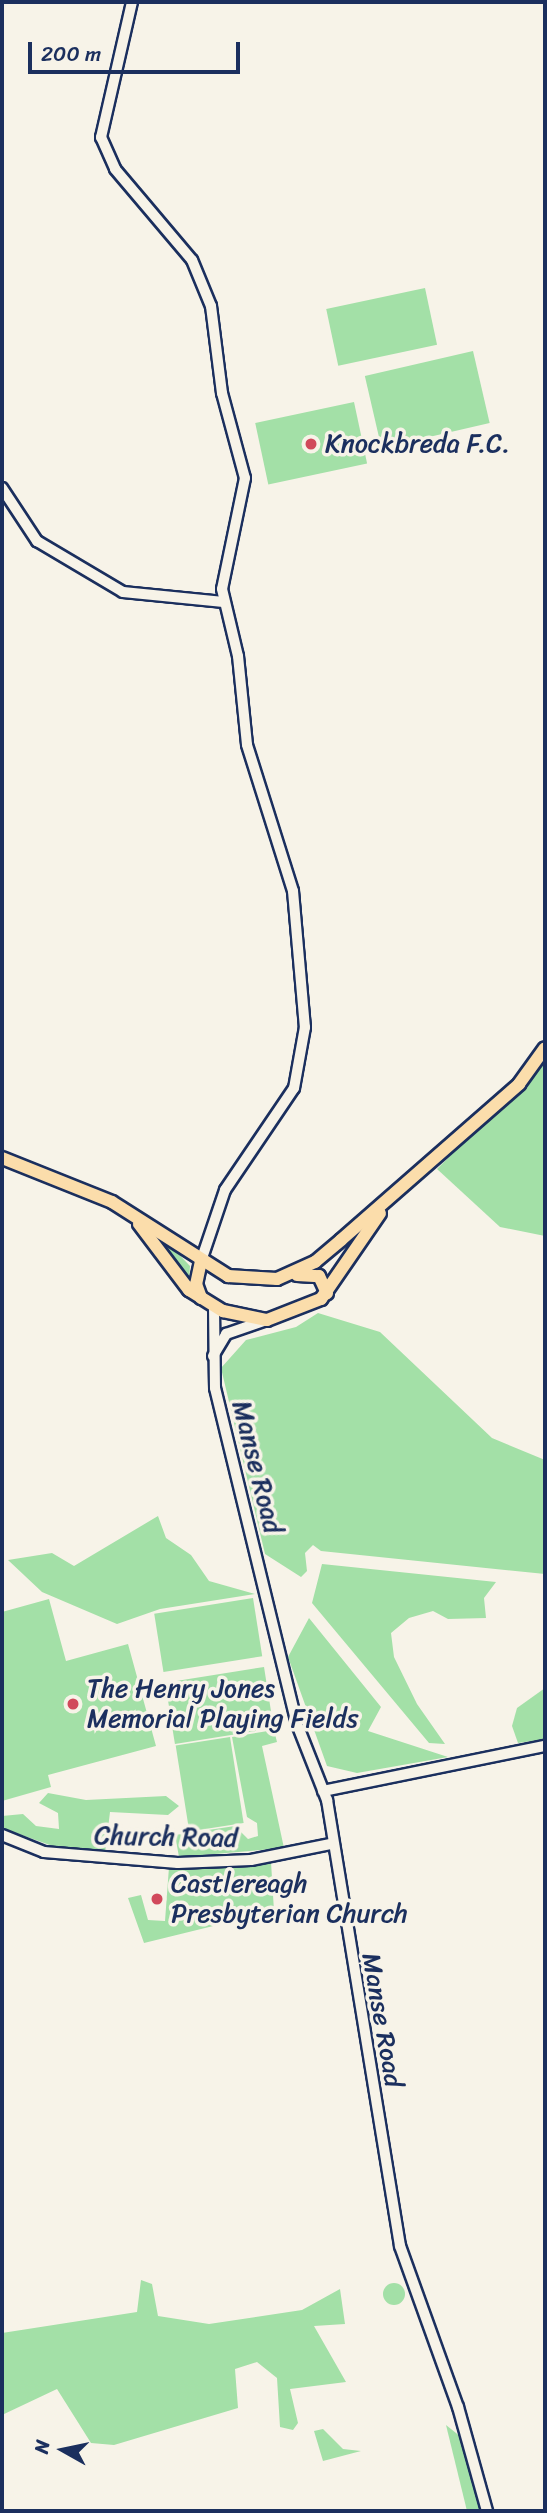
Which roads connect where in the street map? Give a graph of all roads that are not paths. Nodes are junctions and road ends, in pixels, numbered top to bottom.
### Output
1 (132, 2) edge
2 (2, 488) edge
3 (224, 602) junction
4 (545, 1048) edge
5 (2, 1158) edge
6 (398, 1191) junction
7 (129, 1213) junction
8 (205, 1264) junction
9 (283, 1277) junction
10 (327, 1293) junction
11 (202, 1299) junction
12 (214, 1307) junction
13 (267, 1320) junction
14 (212, 1369) junction
15 (545, 1746) edge
16 (323, 1791) junction
17 (2, 1835) edge
18 (330, 1844) junction
19 (487, 2511) edge

1 - 3 street
2 - 3 street
3 - 8 street
4 - 6 main road
5 - 7 main road
6 - 9 main road
6 - 10 main road
7 - 8 main road
7 - 11 main road
8 - 9 main road
8 - 11 main road
9 - 10 main road
10 - 13 main road
11 - 12 main road
12 - 13 main road
12 - 14 street, Manse Road
13 - 14 street, Manse Road
14 - 16 street, Manse Road
15 - 16 street
16 - 18 street, Manse Road
17 - 18 street, Church Road
18 - 19 street, Manse Road

